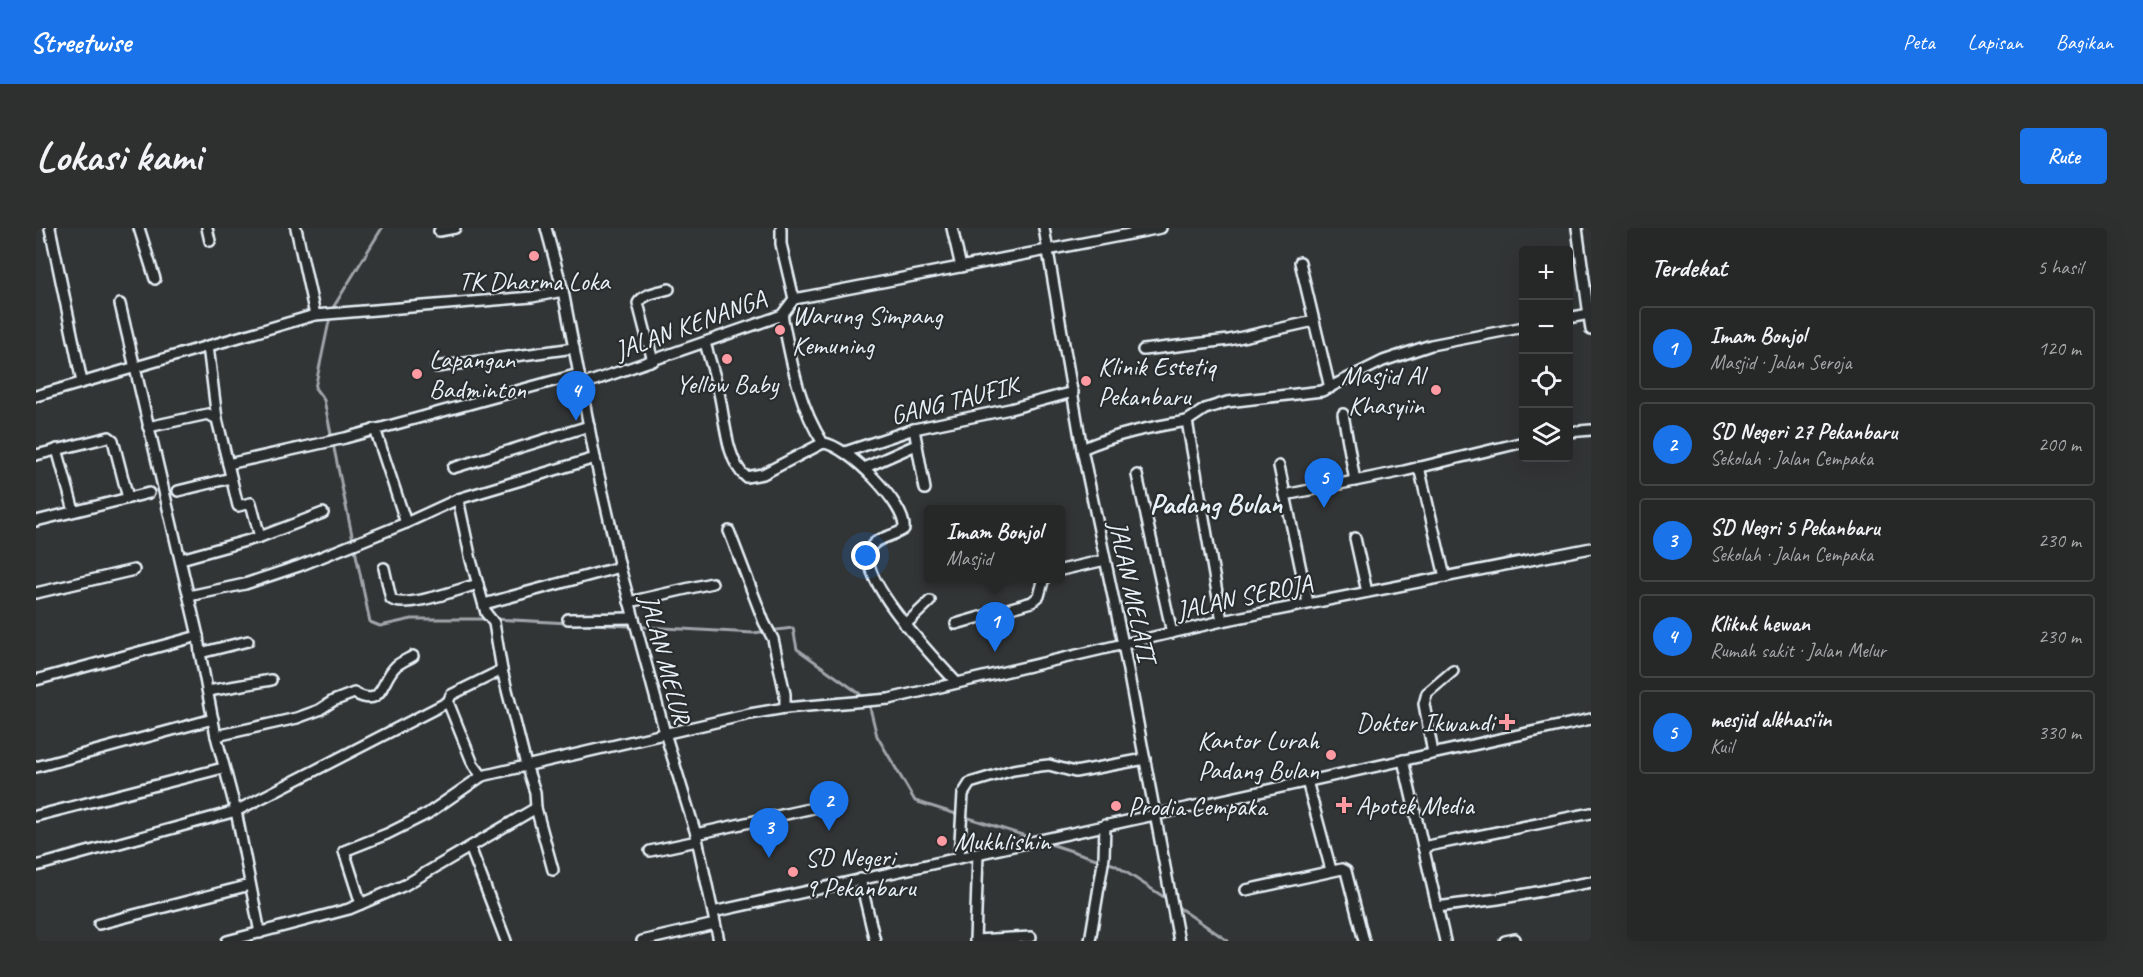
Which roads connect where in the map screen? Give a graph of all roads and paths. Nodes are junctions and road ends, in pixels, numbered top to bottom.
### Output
1 (50, 228) edge
2 (139, 228) edge
3 (207, 228) edge
4 (296, 228) edge
5 (454, 228) edge
6 (546, 228) edge
7 (781, 228) edge
8 (952, 228) edge
9 (1044, 228) edge
10 (1161, 228) edge
11 (1577, 228) edge
12 (439, 231) dead end
13 (210, 241) dead end
14 (1048, 250) junction
15 (1300, 262) dead end
16 (961, 267) junction
17 (155, 279) dead end
18 (669, 289) dead end
19 (563, 291) junction
20 (794, 299) junction
21 (120, 304) dead end
22 (320, 314) junction
23 (1589, 314) junction
24 (782, 315) junction
25 (1573, 317) edge
26 (1314, 321) junction
27 (1519, 328) edge
28 (1591, 330) edge
29 (705, 343) junction
30 (208, 346) junction
31 (574, 348) junction
32 (1143, 350) dead end
33 (653, 361) junction
34 (436, 367) dead end
35 (134, 368) junction
36 (579, 374) junction
37 (82, 382) junction
38 (36, 384) edge
39 (581, 386) junction
40 (1330, 388) junction
41 (1072, 392) junction
42 (37, 395) edge
43 (1344, 414) dead end
44 (217, 419) junction
45 (1186, 422) junction
46 (148, 426) junction
47 (589, 426) junction
48 (375, 429) junction
49 (915, 429) junction
50 (1591, 430) edge
51 (1573, 432) edge
52 (826, 443) junction
53 (1519, 443) edge
54 (916, 445) junction
55 (1082, 448) junction
56 (57, 450) junction
57 (845, 452) junction
58 (36, 456) edge
59 (596, 458) junction
60 (228, 464) junction
61 (1279, 466) dead end
62 (1419, 467) junction
63 (453, 468) dead end
64 (864, 468) junction
65 (1137, 475) dead end
66 (231, 478) junction
67 (1355, 481) junction
68 (925, 489) dead end
69 (178, 491) dead end
70 (148, 493) dead end
71 (1285, 495) junction
72 (128, 498) junction
73 (459, 499) junction
74 (74, 511) junction
75 (323, 513) dead end
76 (36, 521) edge
77 (406, 523) junction
78 (729, 531) dead end
79 (260, 537) junction
80 (1355, 538) dead end
81 (1591, 548) edge
82 (181, 559) junction
83 (1105, 560) junction
84 (620, 567) junction
85 (384, 568) dead end
86 (1065, 569) edge
87 (134, 570) dead end
88 (1445, 577) junction
89 (712, 583) dead end
90 (1043, 583) edge
91 (478, 584) junction
92 (1367, 592) junction
93 (36, 593) edge
94 (189, 596) junction
95 (930, 601) dead end
96 (629, 602) junction
97 (1308, 603) junction
98 (485, 608) junction
99 (568, 619) dead end
100 (634, 620) junction
101 (1222, 621) junction
102 (956, 624) dead end
103 (905, 625) junction
104 (1172, 633) junction
105 (198, 636) junction
106 (248, 641) dead end
107 (1123, 644) junction
108 (200, 653) junction
109 (413, 656) dead end
110 (502, 670) junction
111 (1453, 671) dead end
112 (271, 680) dead end
113 (36, 681) edge
114 (956, 682) junction
115 (208, 691) junction
116 (448, 702) junction
117 (785, 708) junction
118 (213, 719) junction
119 (1591, 719) edge
120 (664, 733) junction
121 (216, 736) junction
122 (1433, 753) junction
123 (1145, 759) junction
124 (1403, 760) junction
125 (526, 765) junction
126 (36, 767) edge
127 (223, 768) junction
128 (482, 776) junction
129 (1307, 781) junction
130 (836, 803) dead end
131 (536, 808) junction
132 (236, 811) junction
133 (1591, 813) edge
134 (1157, 814) junction
135 (36, 816) edge
136 (1105, 825) junction
137 (697, 837) junction
138 (470, 847) junction
139 (1423, 847) junction
140 (650, 851) dead end
141 (978, 854) junction
142 (959, 857) junction
143 (36, 866) edge
144 (552, 870) dead end
145 (1331, 870) junction
146 (860, 879) junction
147 (1591, 882) edge
148 (250, 885) junction
149 (1246, 890) dead end
150 (361, 904) junction
151 (1437, 907) junction
152 (713, 912) junction
153 (99, 924) dead end
154 (715, 924) junction
155 (261, 933) junction
156 (1031, 937) dead end
157 (227, 941) edge
158 (506, 941) edge
159 (642, 941) edge
160 (718, 941) edge
161 (875, 941) edge
162 (975, 941) edge
163 (1090, 941) edge
164 (1179, 941) edge
165 (1364, 941) edge
166 (1444, 941) edge

1 - 37 street
2 - 17 street
3 - 13 street
4 - 22 street
5 - 12 street
6 - 19 street, JALAN MELUR
7 - 20 street
8 - 16 street
9 - 14 street, JALAN MELATI
10 - 14 street, JALAN KENANGA
11 - 23 street
14 - 16 street, JALAN KENANGA
14 - 41 street, JALAN MELATI
15 - 26 street
16 - 20 street, JALAN KENANGA
18 - 33 street
19 - 22 street
19 - 31 street, JALAN MELUR
20 - 24 street, JALAN KENANGA
21 - 35 street
22 - 30 street
23 - 25 street
23 - 28 street
24 - 29 street, JALAN KENANGA
24 - 52 street
26 - 32 street
26 - 40 street
27 - 40 street
29 - 33 street, JALAN KENANGA
29 - 52 street
30 - 35 street
30 - 44 street
31 - 34 street
31 - 36 street, JALAN MELUR
33 - 39 street, JALAN KENANGA
35 - 37 street
35 - 46 street
36 - 39 street, JALAN MELUR
36 - 48 street
37 - 42 street
38 - 42 street
39 - 47 street, JALAN MELUR
40 - 45 street
41 - 49 street, GANG TAUFIK
41 - 55 street, JALAN MELATI
43 - 67 street
44 - 46 street
44 - 60 street
45 - 55 street
45 - 101 street
46 - 82 street
47 - 59 street, JALAN MELUR
47 - 63 street
48 - 60 street
48 - 77 street
49 - 54 street
49 - 57 street, GANG TAUFIK
50 - 51 street
52 - 57 street
53 - 62 street
54 - 64 street
54 - 68 street
55 - 83 street, JALAN MELATI
56 - 58 street
56 - 72 street
56 - 74 street
57 - 64 street
59 - 73 street
59 - 84 street, JALAN MELUR
60 - 66 street
61 - 71 street
62 - 67 street
62 - 88 street
64 - 103 street
65 - 104 street
66 - 69 street
66 - 79 street
67 - 71 street
70 - 72 street
71 - 97 street
72 - 74 street
73 - 77 street
73 - 91 street
74 - 76 street
75 - 79 street
77 - 94 street
78 - 117 street
79 - 82 street
80 - 92 street
81 - 88 street, JALAN SEROJA
82 - 94 street
83 - 86 street
83 - 107 street, JALAN MELATI
84 - 96 street, JALAN MELUR
84 - 98 street
85 - 91 street
87 - 93 street
88 - 92 street, JALAN SEROJA
89 - 96 street
90 - 102 street
91 - 98 street
92 - 97 street, JALAN SEROJA
94 - 105 street
95 - 103 street
96 - 100 street, JALAN MELUR
97 - 101 street, JALAN SEROJA
98 - 110 street
99 - 100 street
100 - 120 street, JALAN MELUR
101 - 104 street, JALAN SEROJA
103 - 114 street
104 - 107 street, JALAN SEROJA
105 - 108 street
105 - 113 street
106 - 108 street
107 - 114 street, JALAN SEROJA
107 - 123 street, JALAN MELATI
108 - 115 street
109 - 121 street
110 - 116 street
110 - 125 street
111 - 122 street
112 - 115 street
114 - 117 street, JALAN SEROJA
115 - 118 street
116 - 128 street
116 - 132 street
117 - 120 street
118 - 121 street
118 - 126 street
119 - 122 street
120 - 125 street
120 - 137 street, JALAN MELUR
121 - 127 street
122 - 124 street
123 - 134 street, JALAN MELATI
123 - 142 street
124 - 129 street
124 - 139 street
125 - 128 street
125 - 131 street
127 - 132 street
127 - 135 street
128 - 150 street
129 - 134 street
129 - 145 street
130 - 137 street
131 - 138 street
131 - 144 street
132 - 143 street
132 - 148 street
133 - 139 street
134 - 136 street
134 - 164 street, JALAN MELATI
136 - 141 street
136 - 163 street
137 - 140 street
137 - 152 street, JALAN MELUR
138 - 150 street
138 - 158 street
139 - 151 street
141 - 142 street
141 - 162 street
142 - 146 street
145 - 149 street
145 - 165 street
146 - 152 street
146 - 161 street
147 - 151 street
148 - 153 street
148 - 155 street
150 - 155 street
151 - 166 street
152 - 154 street, JALAN MELUR
154 - 159 street
154 - 160 street, JALAN MELUR
155 - 157 street
156 - 162 street

